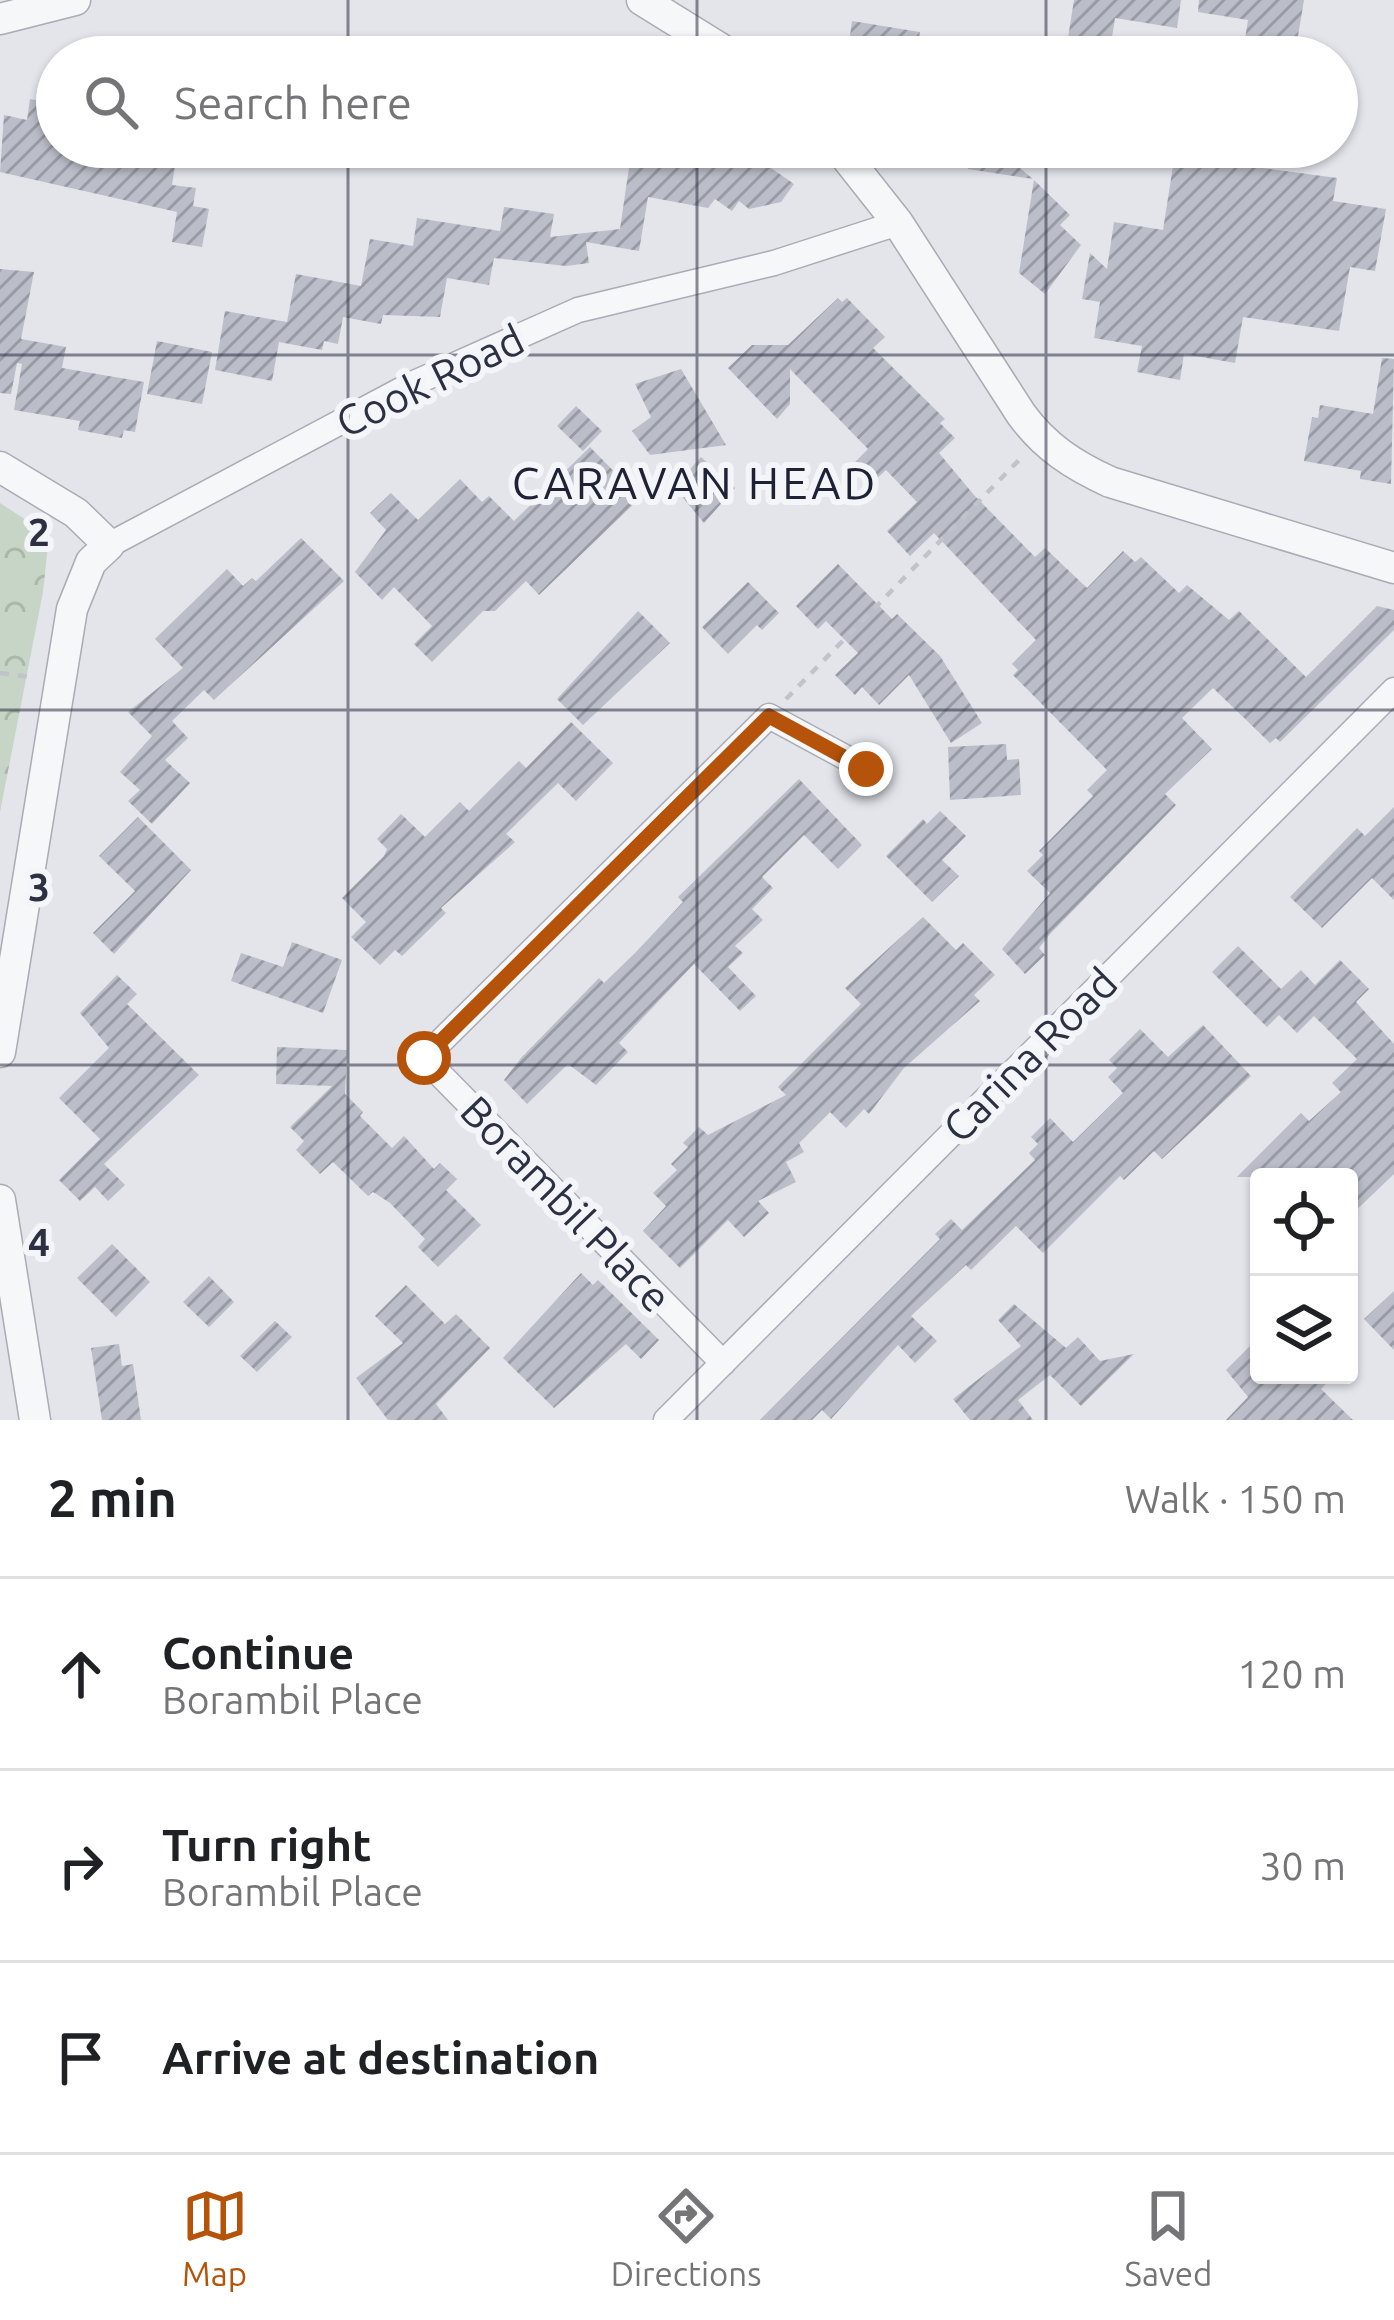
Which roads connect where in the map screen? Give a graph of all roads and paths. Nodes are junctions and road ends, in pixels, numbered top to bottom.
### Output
1 (75, 0) edge
2 (642, 0) edge
3 (0, 19) edge
4 (700, 36) edge
5 (855, 168) edge
6 (898, 223) junction
7 (1040, 439) junction
8 (0, 467) edge
9 (109, 545) junction
10 (1394, 568) edge
11 (1394, 691) edge
12 (769, 716) junction
13 (866, 769) dead end
14 (0, 1052) edge
15 (0, 1200) edge
16 (723, 1364) junction
17 (35, 1420) edge
18 (666, 1420) edge

1 - 3 street
2 - 4 street
5 - 6 street
6 - 7 street
6 - 9 street, Cook Road
7 - 10 street
7 - 12 path
8 - 9 street
9 - 14 street
11 - 16 street, Carina Road
12 - 13 street
12 - 16 street, Borambil Place
15 - 17 street
16 - 18 street, Carina Road

